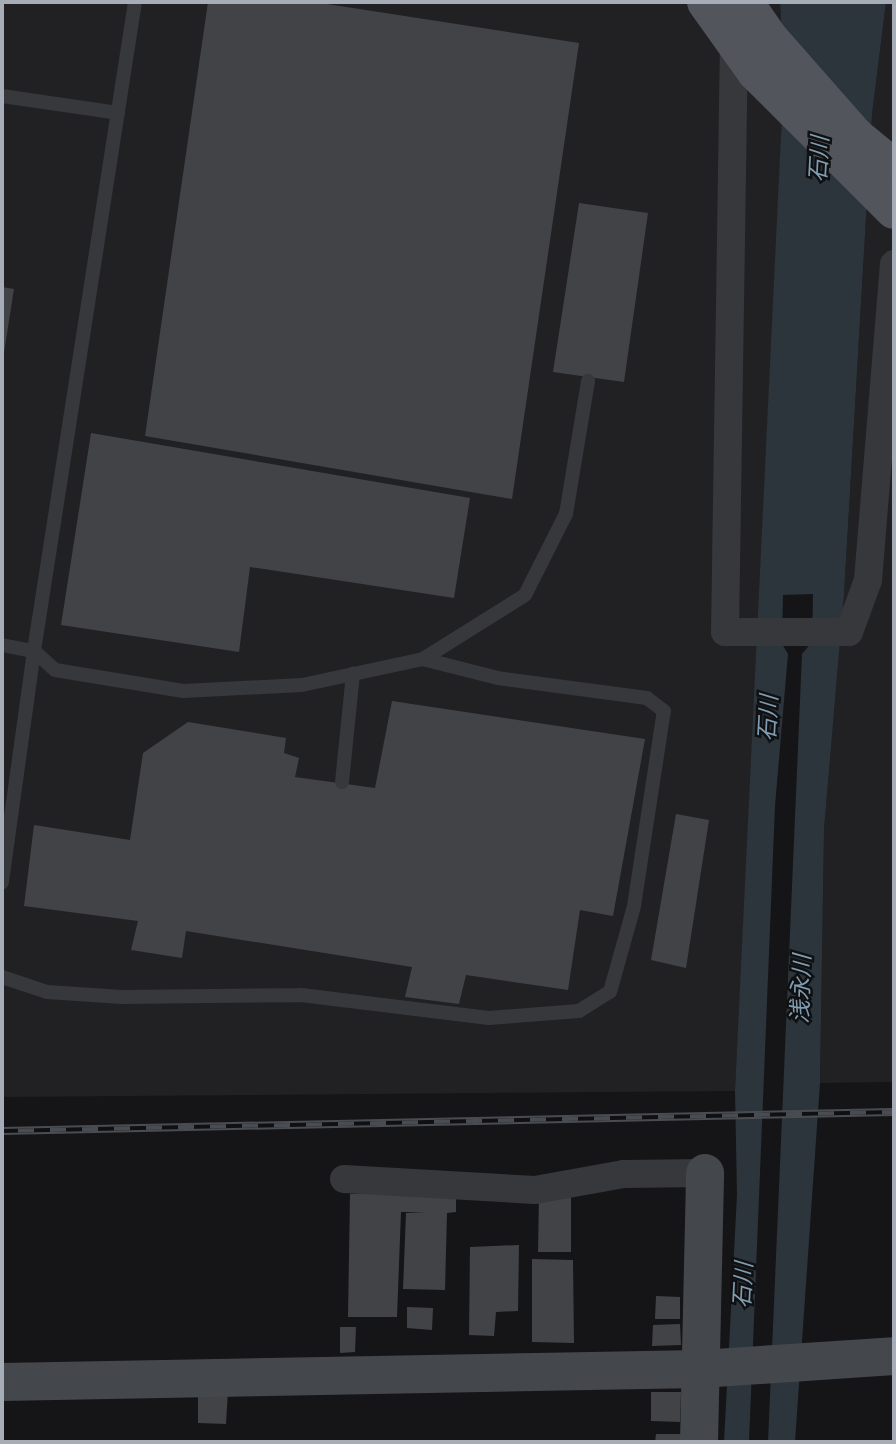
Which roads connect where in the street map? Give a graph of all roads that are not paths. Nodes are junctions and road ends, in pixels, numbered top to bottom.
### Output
1 (135, 2) edge
2 (706, 2) edge
3 (733, 2) edge
4 (744, 2) edge
5 (2, 96) edge
6 (118, 113) junction
7 (894, 168) edge
8 (894, 210) edge
9 (894, 264) edge
10 (589, 382) dead end
11 (2, 645) edge
12 (34, 651) junction
13 (423, 659) junction
14 (353, 674) junction
15 (342, 782) dead end
16 (2, 883) edge
17 (2, 977) edge
18 (705, 1173) joint
19 (344, 1179) dead end
20 (894, 1356) edge
21 (708, 1368) junction
22 (2, 1382) edge
23 (699, 1442) edge

1 - 6 lane
2 - 8 main road, bridge
3 - 9 street
4 - 7 main road
5 - 6 lane
6 - 12 lane
10 - 13 lane
11 - 12 lane
12 - 14 lane
12 - 16 lane
13 - 14 lane
13 - 17 lane
14 - 15 lane
18 - 19 street
18 - 21 street
20 - 21 street
21 - 22 street
21 - 23 street

